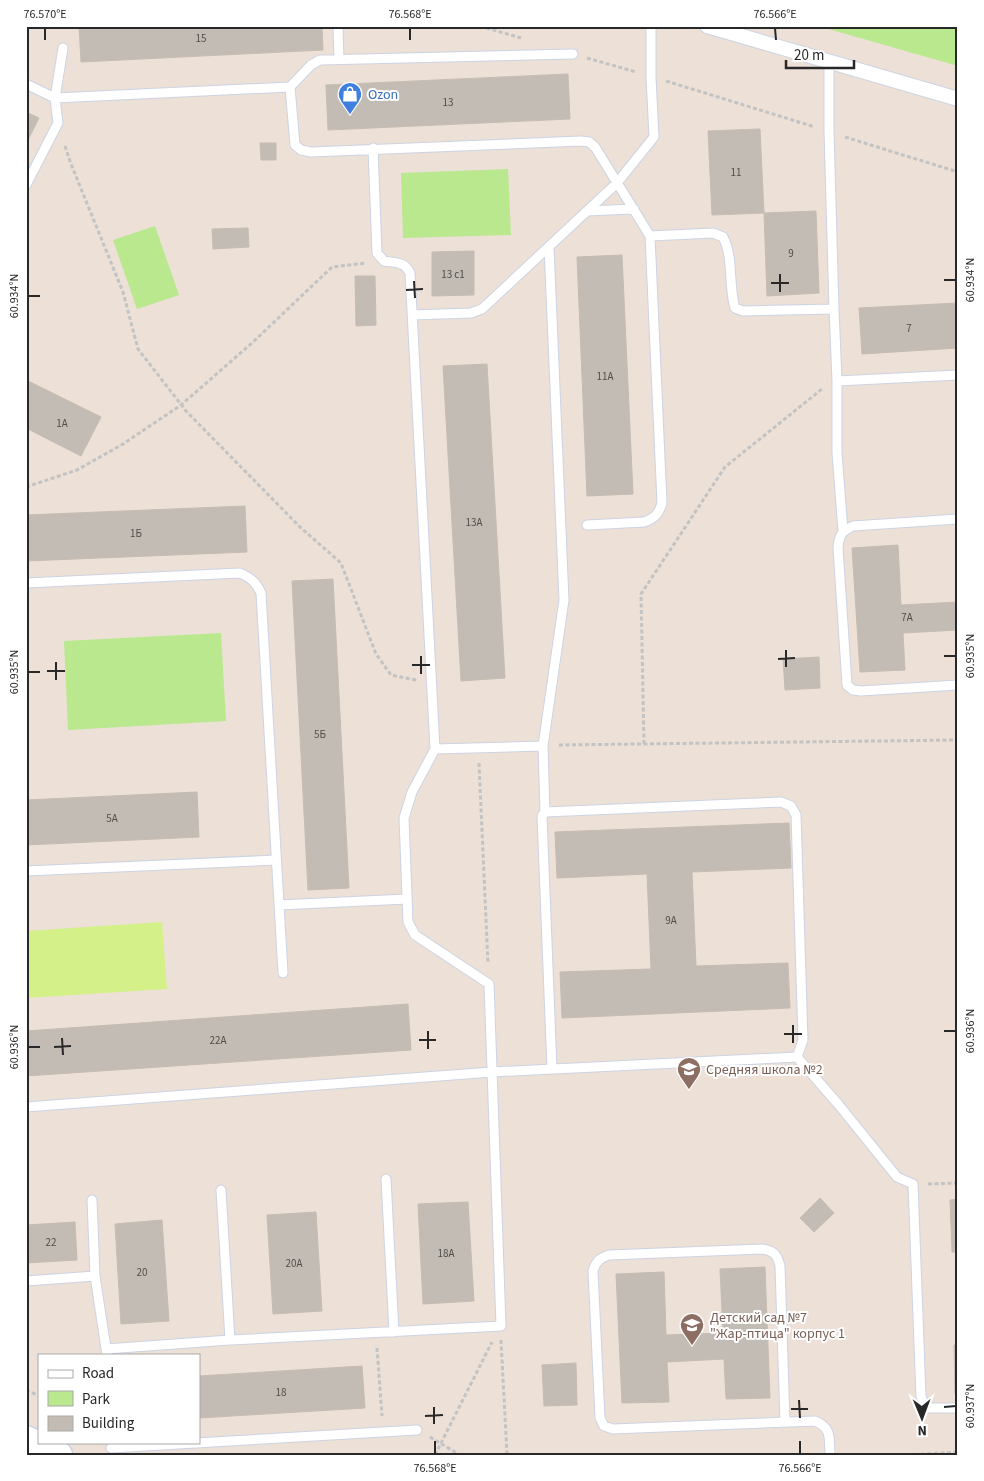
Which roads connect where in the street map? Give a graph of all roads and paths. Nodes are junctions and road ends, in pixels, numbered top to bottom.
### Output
1 (338, 26) edge
2 (480, 26) edge
3 (651, 26) edge
4 (707, 26) edge
5 (527, 40) dead end
6 (63, 48) dead end
7 (573, 54) joint
8 (339, 59) junction
9 (829, 63) junction
10 (651, 77) junction
11 (26, 84) edge
12 (290, 87) junction
13 (55, 98) junction
14 (958, 99) edge
15 (58, 123) junction
16 (829, 131) junction
17 (373, 148) junction
18 (958, 172) edge
19 (617, 183) junction
20 (26, 185) edge
21 (634, 209) junction
22 (587, 211) junction
23 (650, 236) junction
24 (549, 247) junction
25 (384, 261) junction
26 (834, 309) junction
27 (412, 315) junction
28 (958, 375) edge
29 (837, 380) junction
30 (181, 405) junction
31 (26, 487) edge
32 (958, 519) edge
33 (587, 525) dead end
34 (843, 531) junction
35 (26, 583) edge
36 (432, 684) junction
37 (958, 686) edge
38 (958, 740) edge
39 (644, 744) junction
40 (543, 746) junction
41 (478, 747) junction
42 (435, 750) junction
43 (545, 812) junction
44 (276, 860) junction
45 (26, 871) edge
46 (407, 899) junction
47 (279, 905) junction
48 (284, 973) dead end
49 (489, 984) junction
50 (797, 1057) junction
51 (552, 1069) junction
52 (492, 1072) junction
53 (26, 1107) edge
54 (386, 1179) dead end
55 (958, 1183) edge
56 (913, 1184) junction
57 (221, 1190) dead end
58 (92, 1200) dead end
59 (95, 1276) junction
60 (26, 1281) edge
61 (501, 1326) junction
62 (376, 1332) junction
63 (394, 1332) junction
64 (230, 1340) junction
65 (106, 1352) edge
66 (26, 1390) edge
67 (38, 1396) edge
68 (958, 1408) edge
69 (785, 1422) junction
70 (417, 1430) joint
71 (383, 1432) junction
72 (26, 1439) edge
73 (441, 1442) junction
74 (200, 1443) edge
75 (178, 1444) edge
76 (110, 1448) edge
77 (958, 1452) edge
78 (59, 1455) edge
79 (435, 1455) edge
80 (460, 1455) edge
81 (507, 1455) edge
82 (830, 1455) edge
83 (908, 1455) edge

1 - 8 lane
2 - 5 path
3 - 10 lane
4 - 9 street
6 - 13 lane
7 - 8 lane
7 - 10 path
8 - 12 lane
9 - 14 street
9 - 16 lane
10 - 16 path
10 - 19 lane
11 - 13 lane
12 - 13 lane
12 - 17 lane
13 - 15 lane
15 - 20 lane
15 - 30 path
16 - 18 path
16 - 26 lane
17 - 19 lane
17 - 25 lane
19 - 21 lane
19 - 22 lane
21 - 22 lane
21 - 23 lane
22 - 24 lane
23 - 26 lane
23 - 33 lane
24 - 27 lane
24 - 40 lane
25 - 27 lane
25 - 30 path
26 - 29 lane
27 - 36 lane
28 - 29 lane
29 - 34 lane
29 - 39 path
30 - 31 path
30 - 36 path
32 - 34 lane
34 - 37 lane
35 - 44 lane
36 - 42 lane
38 - 39 path
39 - 40 path
40 - 41 lane
40 - 43 lane
41 - 42 lane
41 - 49 path
42 - 46 lane
43 - 50 lane
43 - 51 lane
44 - 45 lane
44 - 47 lane
46 - 47 lane
46 - 49 lane
47 - 48 lane
49 - 52 lane
50 - 51 lane
50 - 56 lane
51 - 52 lane
52 - 53 lane
52 - 61 lane
54 - 63 lane
55 - 56 path
56 - 68 lane
57 - 64 lane
58 - 59 lane
59 - 60 lane
59 - 65 lane
61 - 63 lane
61 - 73 path
61 - 81 path
62 - 63 lane
62 - 64 lane
62 - 71 path
64 - 65 lane
66 - 67 path
69 - 69 lane
69 - 82 lane
70 - 71 lane
70 - 73 path
71 - 74 lane
72 - 78 main road
73 - 79 path
73 - 80 path
75 - 76 lane
77 - 83 path

